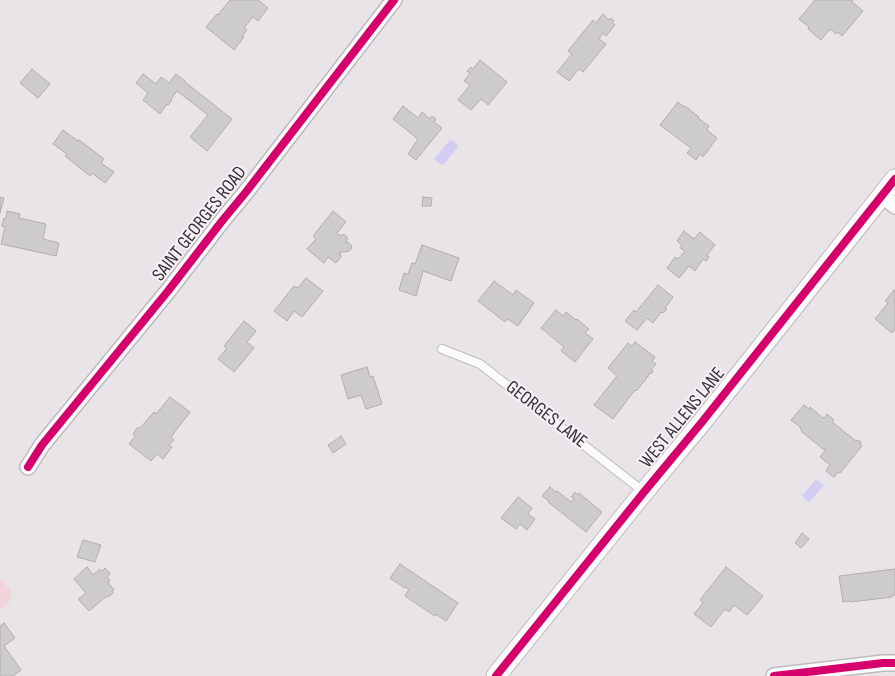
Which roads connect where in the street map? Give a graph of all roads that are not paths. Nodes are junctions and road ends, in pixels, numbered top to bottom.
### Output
1 (394, 0) edge
2 (895, 179) edge
3 (888, 201) edge
4 (442, 349) dead end
5 (28, 467) dead end
6 (644, 492) junction
7 (895, 663) edge
8 (496, 676) edge
9 (774, 676) edge

1 - 5 street, SAINT GEORGES ROAD
2 - 3 street, WEST ALLENS LANE
3 - 6 street, WEST ALLENS LANE
4 - 6 lane, GEORGES LANE
6 - 8 street, WEST ALLENS LANE
7 - 9 street

